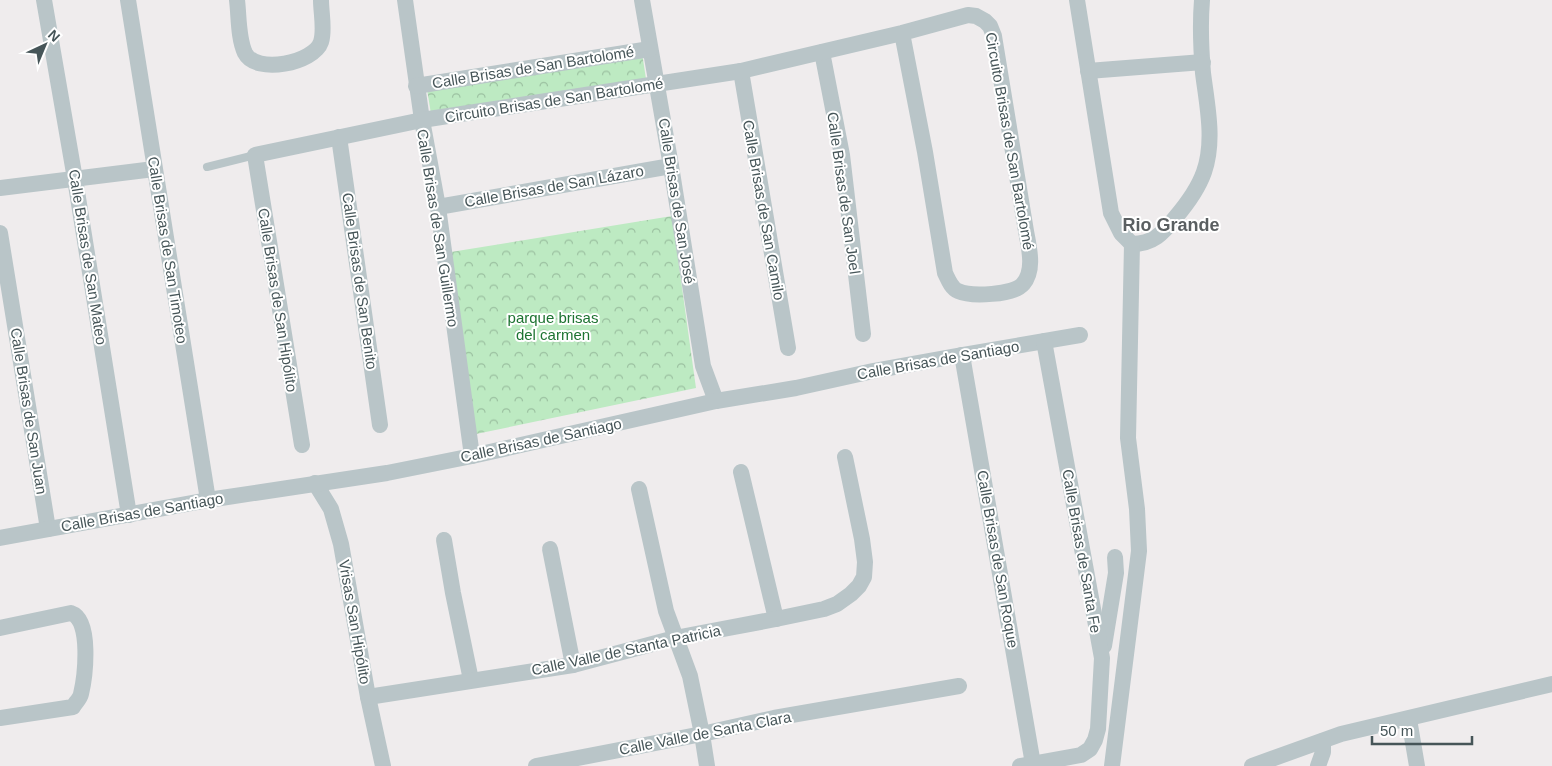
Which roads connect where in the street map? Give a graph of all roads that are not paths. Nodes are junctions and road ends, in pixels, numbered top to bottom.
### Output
1 (44, 0) edge
2 (128, 0) edge
3 (237, 0) edge
4 (321, 0) edge
5 (405, 0) edge
6 (642, 0) edge
7 (1077, 0) edge
8 (1202, 0) edge
9 (902, 33) junction
10 (650, 49) junction
11 (822, 52) junction
12 (1203, 62) junction
13 (741, 71) junction
14 (1088, 71) junction
15 (657, 84) junction
16 (416, 86) junction
17 (422, 120) junction
18 (340, 137) junction
19 (254, 155) junction
20 (671, 166) junction
21 (206, 167) dead end
22 (154, 169) junction
23 (75, 179) junction
24 (0, 188) edge
25 (438, 207) junction
26 (0, 233) edge
27 (1139, 244) junction
28 (863, 334) dead end
29 (1080, 335) dead end
30 (1044, 341) junction
31 (788, 348) dead end
32 (962, 355) junction
33 (716, 401) junction
34 (380, 425) dead end
35 (302, 445) dead end
36 (472, 456) junction
37 (845, 457) dead end
38 (741, 472) dead end
39 (315, 483) junction
40 (639, 489) dead end
41 (208, 500) junction
42 (130, 514) junction
43 (48, 529) junction
44 (0, 538) edge
45 (444, 540) dead end
46 (550, 549) dead end
47 (1115, 557) dead end
48 (776, 620) junction
49 (0, 628) edge
50 (676, 638) junction
51 (1102, 658) junction
52 (573, 665) junction
53 (471, 680) junction
54 (1552, 684) edge
55 (959, 686) dead end
56 (368, 697) junction
57 (0, 718) edge
58 (1410, 719) junction
59 (702, 734) junction
60 (1323, 741) junction
61 (1026, 765) edge
62 (382, 766) edge
63 (536, 766) edge
64 (707, 766) edge
65 (1112, 766) edge
66 (1252, 766) edge
67 (1318, 766) edge
68 (1417, 766) edge

1 - 23 street, Calle Brisas de San Mateo
2 - 22 street, Calle Brisas de San Timoteo
3 - 4 street
5 - 16 street, Calle Brisas de San Guillermo
6 - 10 street, Calle Brisas de San José
7 - 14 street
8 - 12 street
9 - 9 street, Circuito Brisas de San Bartolomé
9 - 11 street, Circuito Brisas de San Bartolomé
10 - 15 street, Calle Brisas de San José
10 - 16 street, Calle Brisas de San Bartolomé
11 - 13 street, Circuito Brisas de San Bartolomé
11 - 28 street, Calle Brisas de San Joel
12 - 14 street
12 - 27 street
13 - 15 street, Circuito Brisas de San Bartolomé
13 - 31 street, Calle Brisas de San Camilo
14 - 27 street
15 - 17 street, Circuito Brisas de San Bartolomé
15 - 20 street, Calle Brisas de San José
16 - 17 street, Calle Brisas de San Guillermo
17 - 18 street, Circuito Brisas de San Bartolomé
17 - 25 street, Calle Brisas de San Guillermo
18 - 19 street, Circuito Brisas de San Bartolomé
18 - 34 street, Calle Brisas de San Benito
19 - 21 lane, Circuito Brisas de San Bartolomé
19 - 35 street, Calle Brisas de San Hipólito
20 - 25 street, Calle Brisas de San Lázaro
20 - 33 street, Calle Brisas de San José
22 - 23 street
22 - 41 street, Calle Brisas de San Timoteo
23 - 24 street
23 - 42 street, Calle Brisas de San Mateo
25 - 36 street, Calle Brisas de San Guillermo
26 - 43 street, Calle Brisas de San Juan
27 - 65 street
29 - 30 street, Calle Brisas de Santiago
30 - 32 street, Calle Brisas de Santiago
30 - 51 street, Calle Brisas de Santa Fe
32 - 33 street, Calle Brisas de Santiago
32 - 61 street, Calle Brisas de San Roque
33 - 36 street, Calle Brisas de Santiago
36 - 39 street, Calle Brisas de Santiago
37 - 48 street, Calle Valle de Stanta Patricia
38 - 48 street
39 - 41 street, Calle Brisas de Santiago
39 - 56 street, Vrisas San Hipólito
40 - 50 street
41 - 42 street, Calle Brisas de Santiago
42 - 43 street, Calle Brisas de Santiago
43 - 44 street, Calle Brisas de Santiago
45 - 53 street
46 - 52 street
47 - 51 street
48 - 50 street, Calle Valle de Stanta Patricia
49 - 57 street
50 - 52 street, Calle Valle de Stanta Patricia
50 - 59 street
51 - 61 street, Calle Brisas de Santa Fe
52 - 53 street, Calle Valle de Stanta Patricia
53 - 56 street, Calle Valle de Stanta Patricia
54 - 58 street
55 - 59 street, Calle Valle de Santa Clara
56 - 62 street, Vrisas San Hipólito
58 - 60 street
58 - 68 street
59 - 63 street, Calle Valle de Santa Clara
59 - 64 street
60 - 66 street
60 - 67 street

